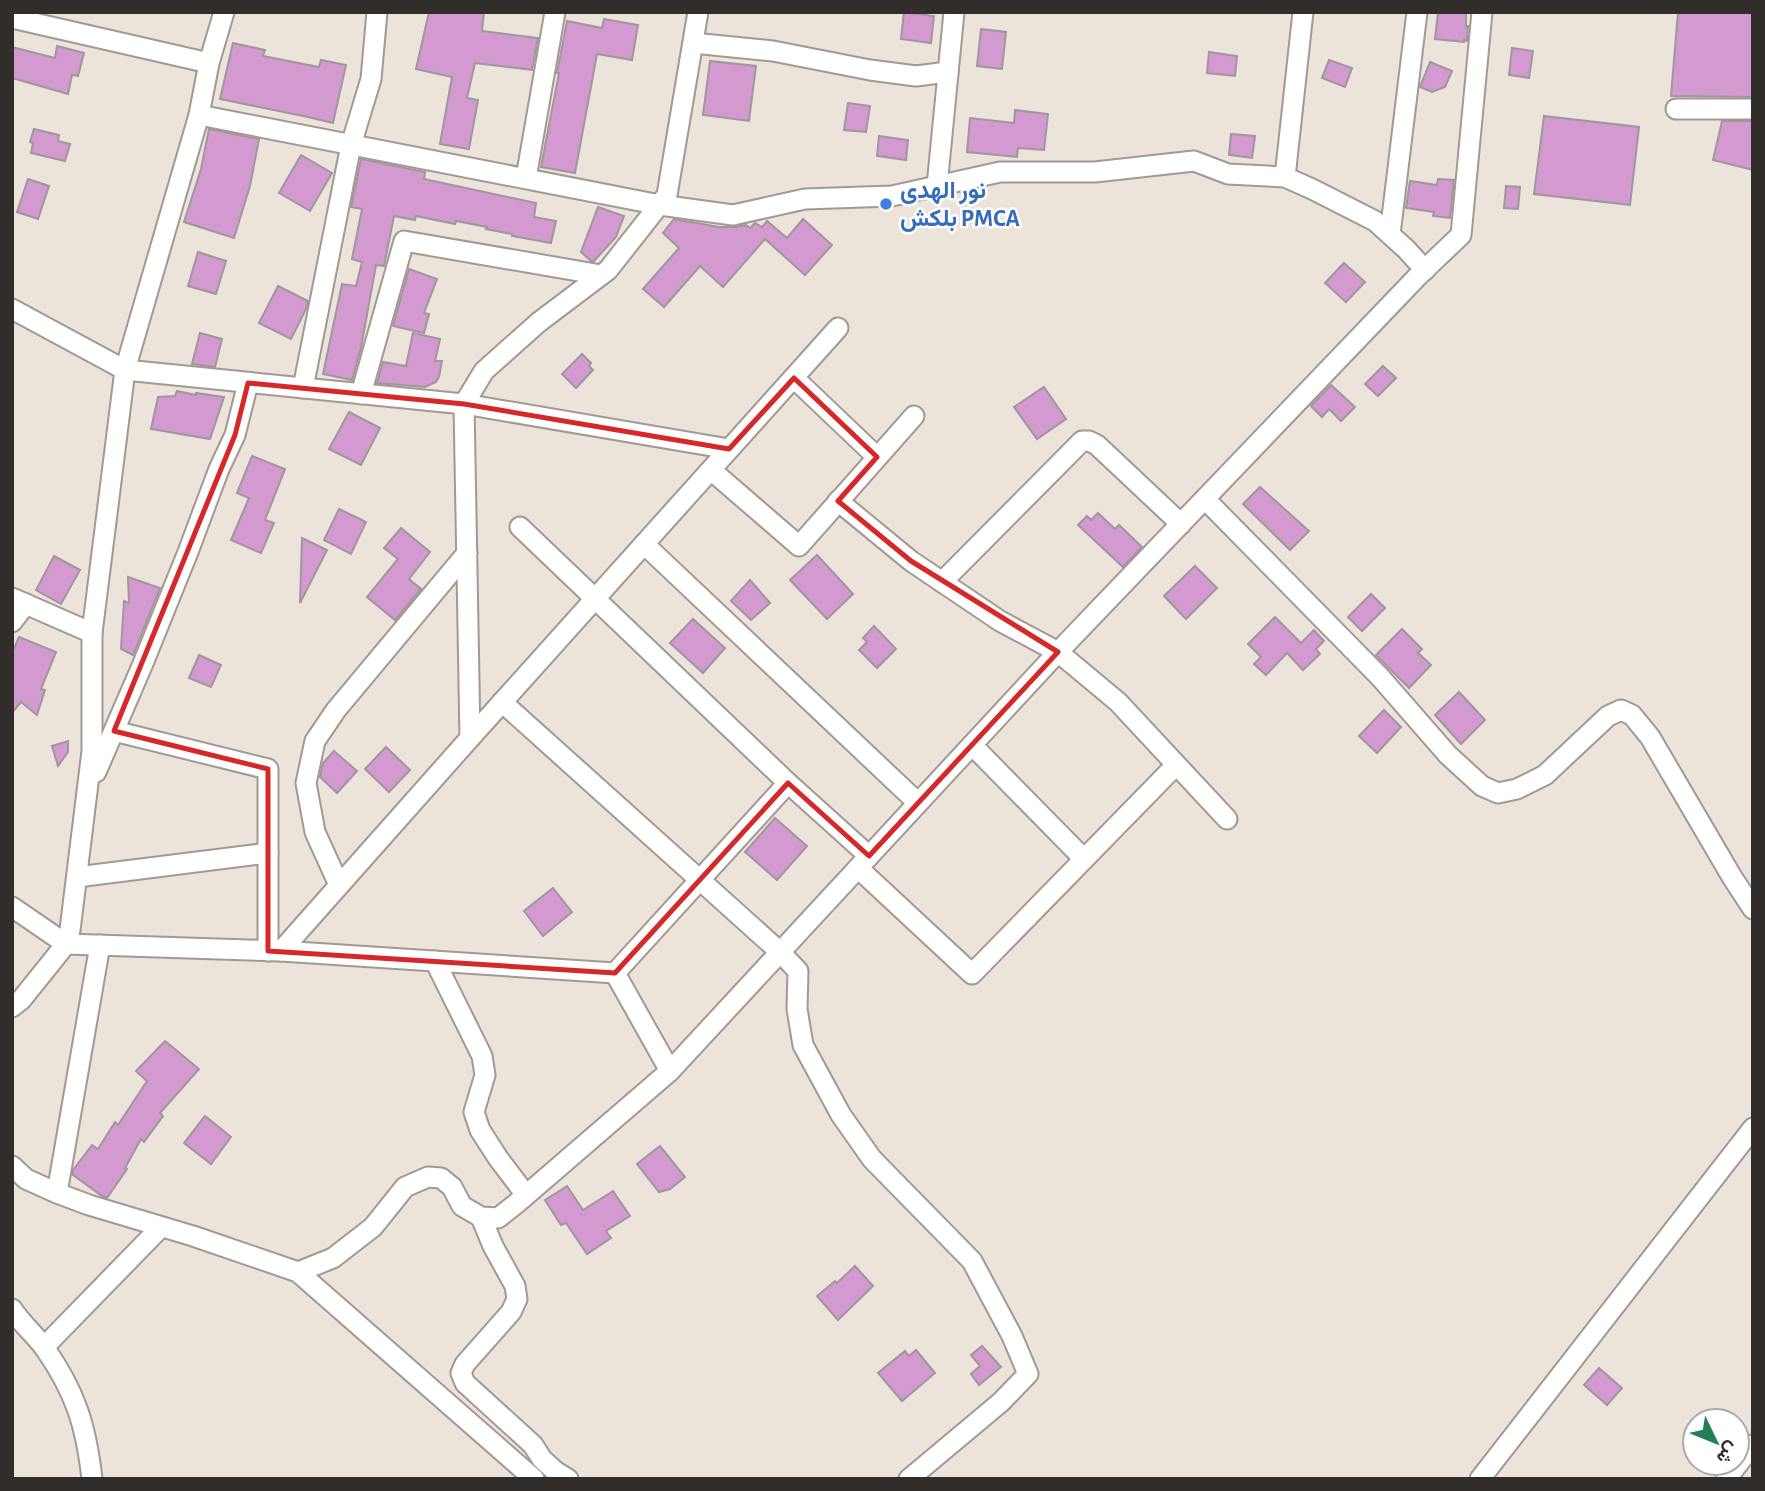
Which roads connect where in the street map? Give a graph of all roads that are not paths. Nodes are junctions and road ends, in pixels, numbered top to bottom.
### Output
1 (224, 12) edge
2 (377, 12) edge
3 (555, 12) edge
4 (698, 12) edge
5 (954, 12) edge
6 (1303, 12) edge
7 (1417, 12) edge
8 (1482, 12) edge
9 (12, 18) edge
10 (693, 43) junction
11 (209, 62) junction
12 (948, 72) junction
13 (1676, 109) dead end
14 (1753, 109) edge
15 (199, 115) junction
16 (351, 145) junction
17 (1285, 177) junction
18 (526, 178) junction
19 (937, 186) junction
20 (660, 205) junction
21 (1390, 234) junction
22 (1425, 270) junction
23 (601, 275) junction
24 (12, 309) edge
25 (838, 328) dead end
26 (125, 370) junction
27 (794, 377) junction
28 (248, 383) junction
29 (303, 388) junction
30 (361, 394) junction
31 (464, 404) junction
32 (914, 416) dead end
33 (729, 449) junction
34 (877, 457) junction
35 (711, 470) junction
36 (1205, 499) junction
37 (838, 501) junction
38 (1181, 524) junction
39 (520, 527) dead end
40 (644, 544) junction
41 (467, 553) junction
42 (942, 582) junction
43 (595, 598) junction
44 (19, 601) edge
45 (12, 622) edge
46 (92, 633) junction
47 (1058, 652) junction
48 (502, 702) junction
49 (114, 731) junction
50 (470, 738) junction
51 (972, 745) junction
52 (1175, 765) junction
53 (789, 782) junction
54 (87, 793) junction
55 (918, 803) junction
56 (1227, 819) dead end
57 (268, 853) junction
58 (1084, 859) junction
59 (864, 862) junction
60 (77, 877) junction
61 (699, 879) junction
62 (339, 885) junction
63 (12, 907) edge
64 (1753, 909) edge
65 (66, 944) junction
66 (100, 945) junction
67 (274, 951) junction
68 (780, 953) junction
69 (435, 961) junction
70 (615, 973) junction
71 (12, 1007) edge
72 (670, 1071) junction
73 (1753, 1128) edge
74 (12, 1166) edge
75 (57, 1193) junction
76 (526, 1195) junction
77 (481, 1217) junction
78 (161, 1227) junction
79 (298, 1272) junction
80 (12, 1309) edge
81 (44, 1347) junction
82 (1753, 1445) edge
83 (92, 1479) edge
84 (534, 1479) edge
85 (568, 1479) edge
86 (909, 1479) edge
87 (1480, 1479) edge
88 (1726, 1479) edge

1 - 11 street
2 - 16 street
3 - 18 street
4 - 10 street
5 - 12 street
6 - 17 street
7 - 21 street
8 - 22 street
9 - 11 street
10 - 12 street
10 - 20 street
11 - 15 street
12 - 19 street
13 - 14 street
15 - 16 street
15 - 26 street
16 - 18 street
16 - 29 street
17 - 19 street
17 - 21 street
18 - 20 street
19 - 20 street
20 - 23 street
21 - 22 street
22 - 36 street
23 - 30 street
23 - 31 street
24 - 26 street
25 - 27 street
26 - 28 street
26 - 46 street
27 - 33 street
27 - 34 street
28 - 29 street
28 - 49 street
29 - 30 street
30 - 31 street
31 - 33 street
31 - 41 street
32 - 34 street
33 - 35 street
34 - 37 street
35 - 37 street
35 - 40 street
36 - 38 street
36 - 64 street
37 - 42 street
38 - 42 street
38 - 47 street
39 - 43 street
40 - 43 street
40 - 55 street
41 - 50 street
41 - 62 street
42 - 47 street
43 - 48 street
43 - 53 street
44 - 45 street
44 - 46 street
46 - 54 street
47 - 51 street
47 - 52 street
48 - 50 street
48 - 61 street
49 - 54 street
49 - 57 street
50 - 62 street
51 - 55 street
51 - 58 street
52 - 56 street
52 - 58 street
53 - 59 street
53 - 61 street
54 - 60 street
55 - 59 street
57 - 60 street
57 - 67 street
58 - 59 street
59 - 68 street
60 - 65 street
61 - 68 street
61 - 70 street
62 - 67 street
63 - 65 street
65 - 66 street
65 - 71 street
66 - 67 street
66 - 75 street
67 - 69 street
68 - 72 street
68 - 86 street
69 - 70 street
69 - 76 street
70 - 72 street
72 - 76 street
73 - 87 street
74 - 75 street
75 - 78 street
76 - 77 street
77 - 79 street
77 - 85 street
78 - 79 street
78 - 81 street
79 - 84 street
80 - 81 street
81 - 83 street
82 - 88 street

